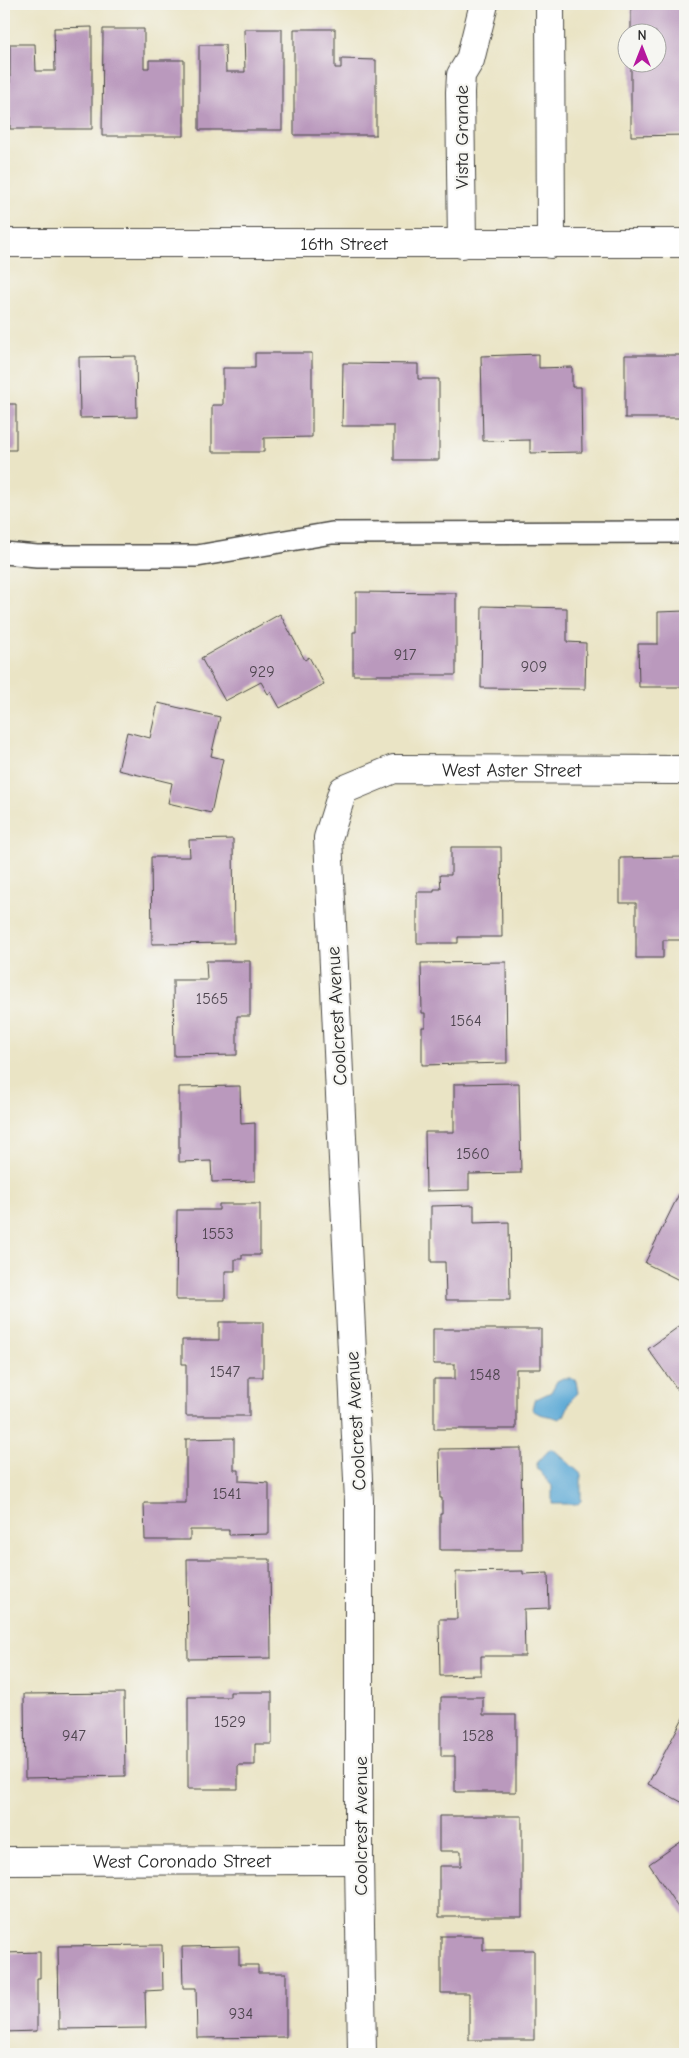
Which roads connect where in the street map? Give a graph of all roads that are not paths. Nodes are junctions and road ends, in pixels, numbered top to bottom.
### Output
1 (484, 4) edge
2 (550, 4) edge
3 (4, 243) edge
4 (462, 244) junction
5 (551, 244) junction
6 (685, 244) edge
7 (685, 532) edge
8 (4, 553) edge
9 (685, 770) edge
10 (342, 790) joint
11 (4, 1860) edge
12 (359, 1860) junction
13 (362, 2054) edge

1 - 4 street, Vista Grande
2 - 5 street
3 - 4 street, 16th Street
4 - 5 street, 16th Street
5 - 6 street, 16th Street
7 - 8 lane
9 - 10 street, West Aster Street
10 - 12 street, Coolcrest Avenue
11 - 12 street, West Coronado Street
12 - 13 street, Coolcrest Avenue

